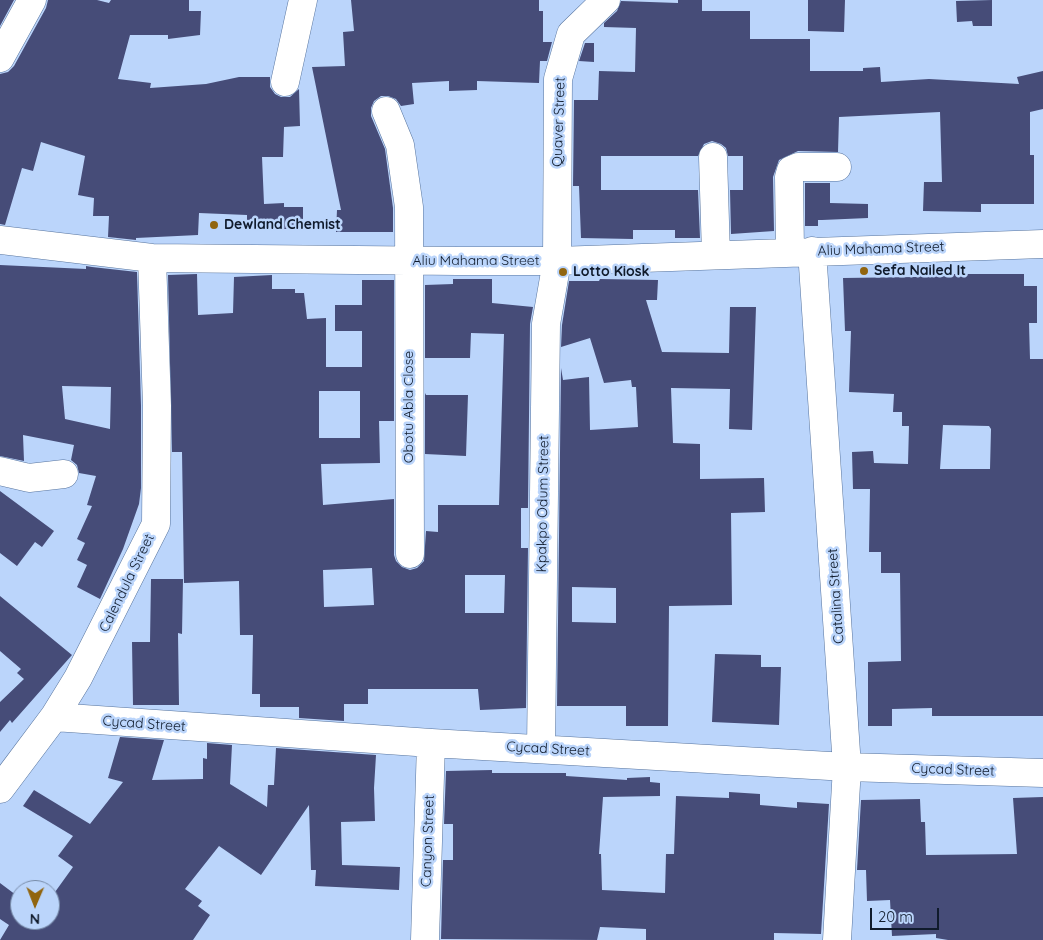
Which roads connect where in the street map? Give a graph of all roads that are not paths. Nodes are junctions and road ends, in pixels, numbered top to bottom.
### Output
1 (32, 0) edge
2 (303, 0) edge
3 (606, 0) edge
4 (0, 58) edge
5 (285, 82) dead end
6 (386, 111) dead end
7 (713, 157) dead end
8 (837, 167) dead end
9 (0, 240) edge
10 (1043, 244) edge
11 (801, 252) junction
12 (716, 254) junction
13 (152, 258) junction
14 (557, 260) junction
15 (408, 261) junction
16 (0, 471) edge
17 (64, 474) dead end
18 (410, 554) dead end
19 (54, 718) junction
20 (431, 743) junction
21 (541, 749) junction
22 (847, 766) junction
23 (1043, 773) edge
24 (0, 789) edge
25 (425, 940) edge
26 (837, 940) edge

1 - 4 street
2 - 5 street
3 - 14 street, Quaver Street
6 - 15 street, Obotu Abla Close
7 - 12 street
8 - 11 street, Catalina Street
9 - 13 street, Aliu Mahama Street
10 - 11 street, Aliu Mahama Street
11 - 12 street, Aliu Mahama Street
11 - 22 street, Catalina Street
12 - 14 street, Aliu Mahama Street
13 - 15 street, Aliu Mahama Street
13 - 19 street, Calendula Street
14 - 15 street, Aliu Mahama Street
14 - 21 street, Kpakpo Odum Street
15 - 18 street, Obotu Abla Close
16 - 17 street
19 - 20 street, Cycad Street
19 - 24 street, Calendula Street
20 - 21 street, Cycad Street
20 - 25 street, Canyon Street
21 - 22 street, Cycad Street
22 - 23 street, Cycad Street
22 - 26 street, Catalina Street

